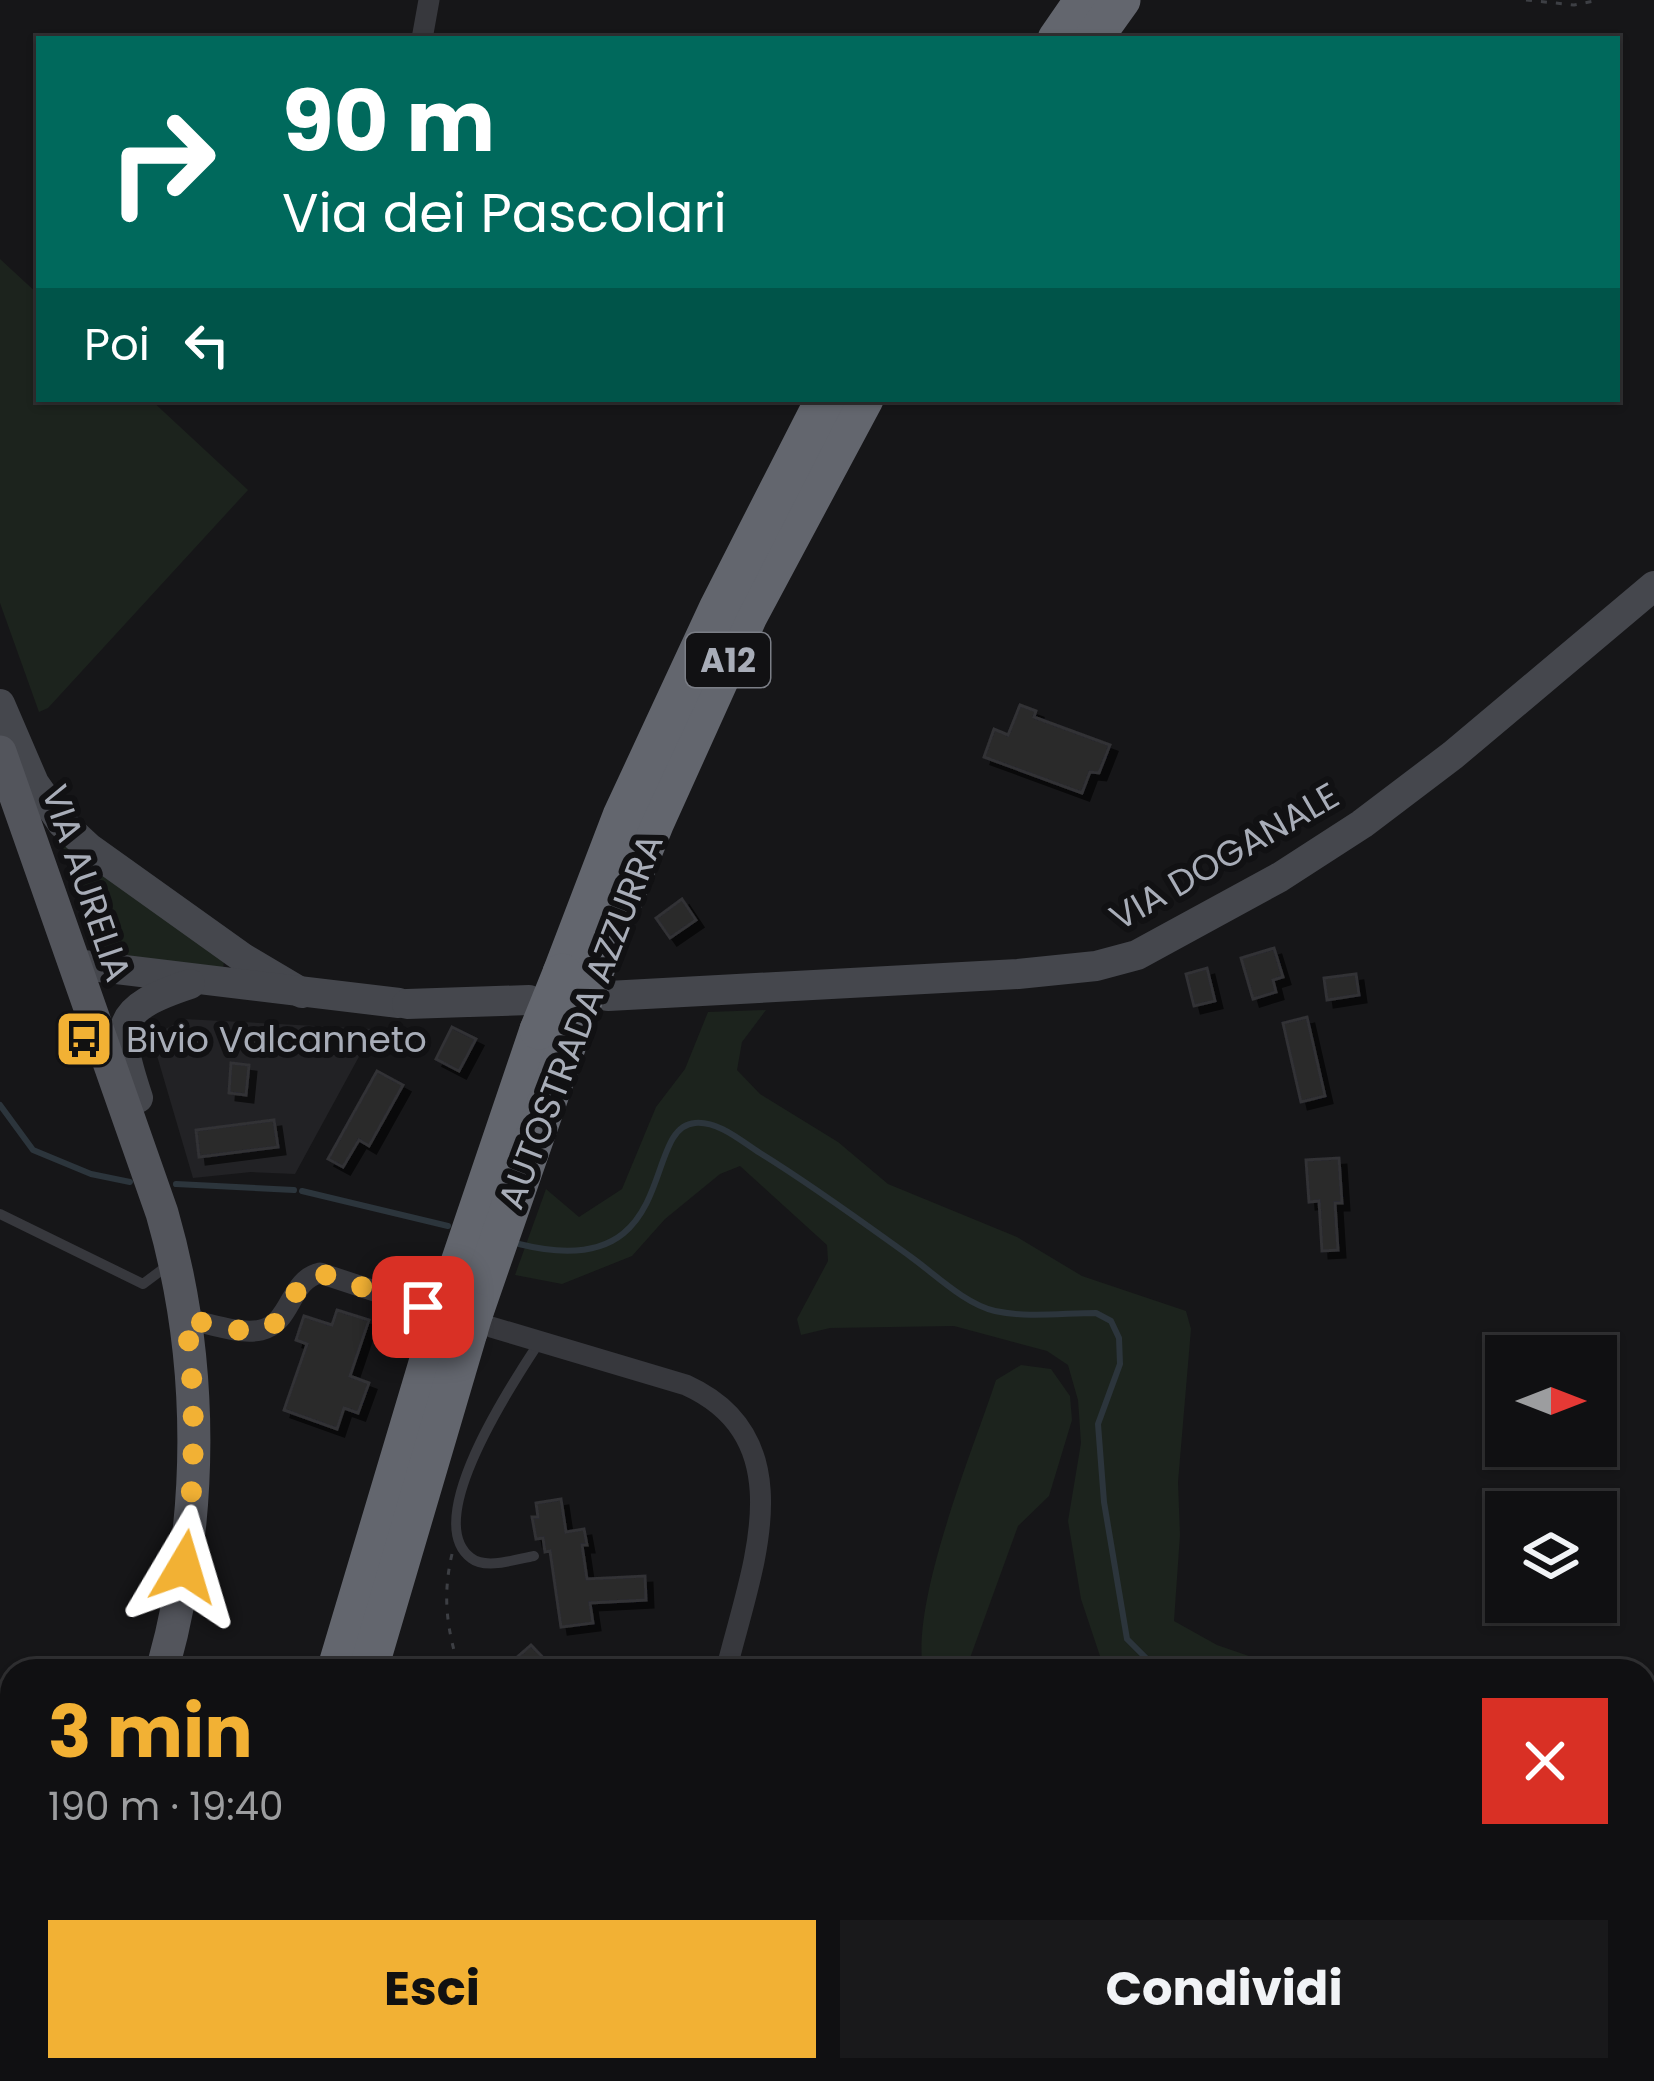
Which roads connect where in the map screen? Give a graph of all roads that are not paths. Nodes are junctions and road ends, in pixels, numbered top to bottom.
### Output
1 (429, 0) edge
2 (1084, 0) edge
3 (1121, 0) edge
4 (1138, 0) edge
5 (423, 36) edge
6 (1059, 36) edge
7 (1095, 36) edge
8 (1111, 36) edge
9 (823, 402) edge
10 (862, 402) edge
11 (1654, 586) edge
12 (0, 704) edge
13 (0, 752) edge
14 (75, 964) junction
15 (202, 980) junction
16 (588, 980) junction
17 (302, 993) junction
18 (547, 1019) junction
19 (144, 1159) junction
20 (0, 1214) edge
21 (175, 1260) junction
22 (459, 1310) junction
23 (186, 1319) junction
24 (540, 1341) junction
25 (534, 1556) dead end
26 (165, 1659) edge
27 (340, 1659) edge
28 (371, 1659) edge
29 (729, 1659) edge

1 - 5 street
2 - 6 highway
3 - 7 highway
4 - 8 lane
9 - 16 highway, AUTOSTRADA AZZURRA / A12
10 - 16 highway, AUTOSTRADA AZZURRA / A12
11 - 16 main road, VIA DOGANALE
12 - 17 main road
13 - 14 main road, VIA AURELIA
14 - 15 main road
14 - 19 main road, VIA AURELIA
15 - 17 main road
15 - 19 main road
16 - 18 highway, AUTOSTRADA AZZURRA / A12, bridge
17 - 18 main road
18 - 22 highway, AUTOSTRADA AZZURRA / A12
19 - 21 main road, VIA AURELIA
20 - 21 lane
21 - 23 main road, VIA AURELIA
22 - 23 street
22 - 24 street
22 - 27 highway, AUTOSTRADA AZZURRA / A12
22 - 28 highway, AUTOSTRADA AZZURRA / A12
23 - 26 main road, VIA AURELIA
24 - 25 lane
24 - 29 street

